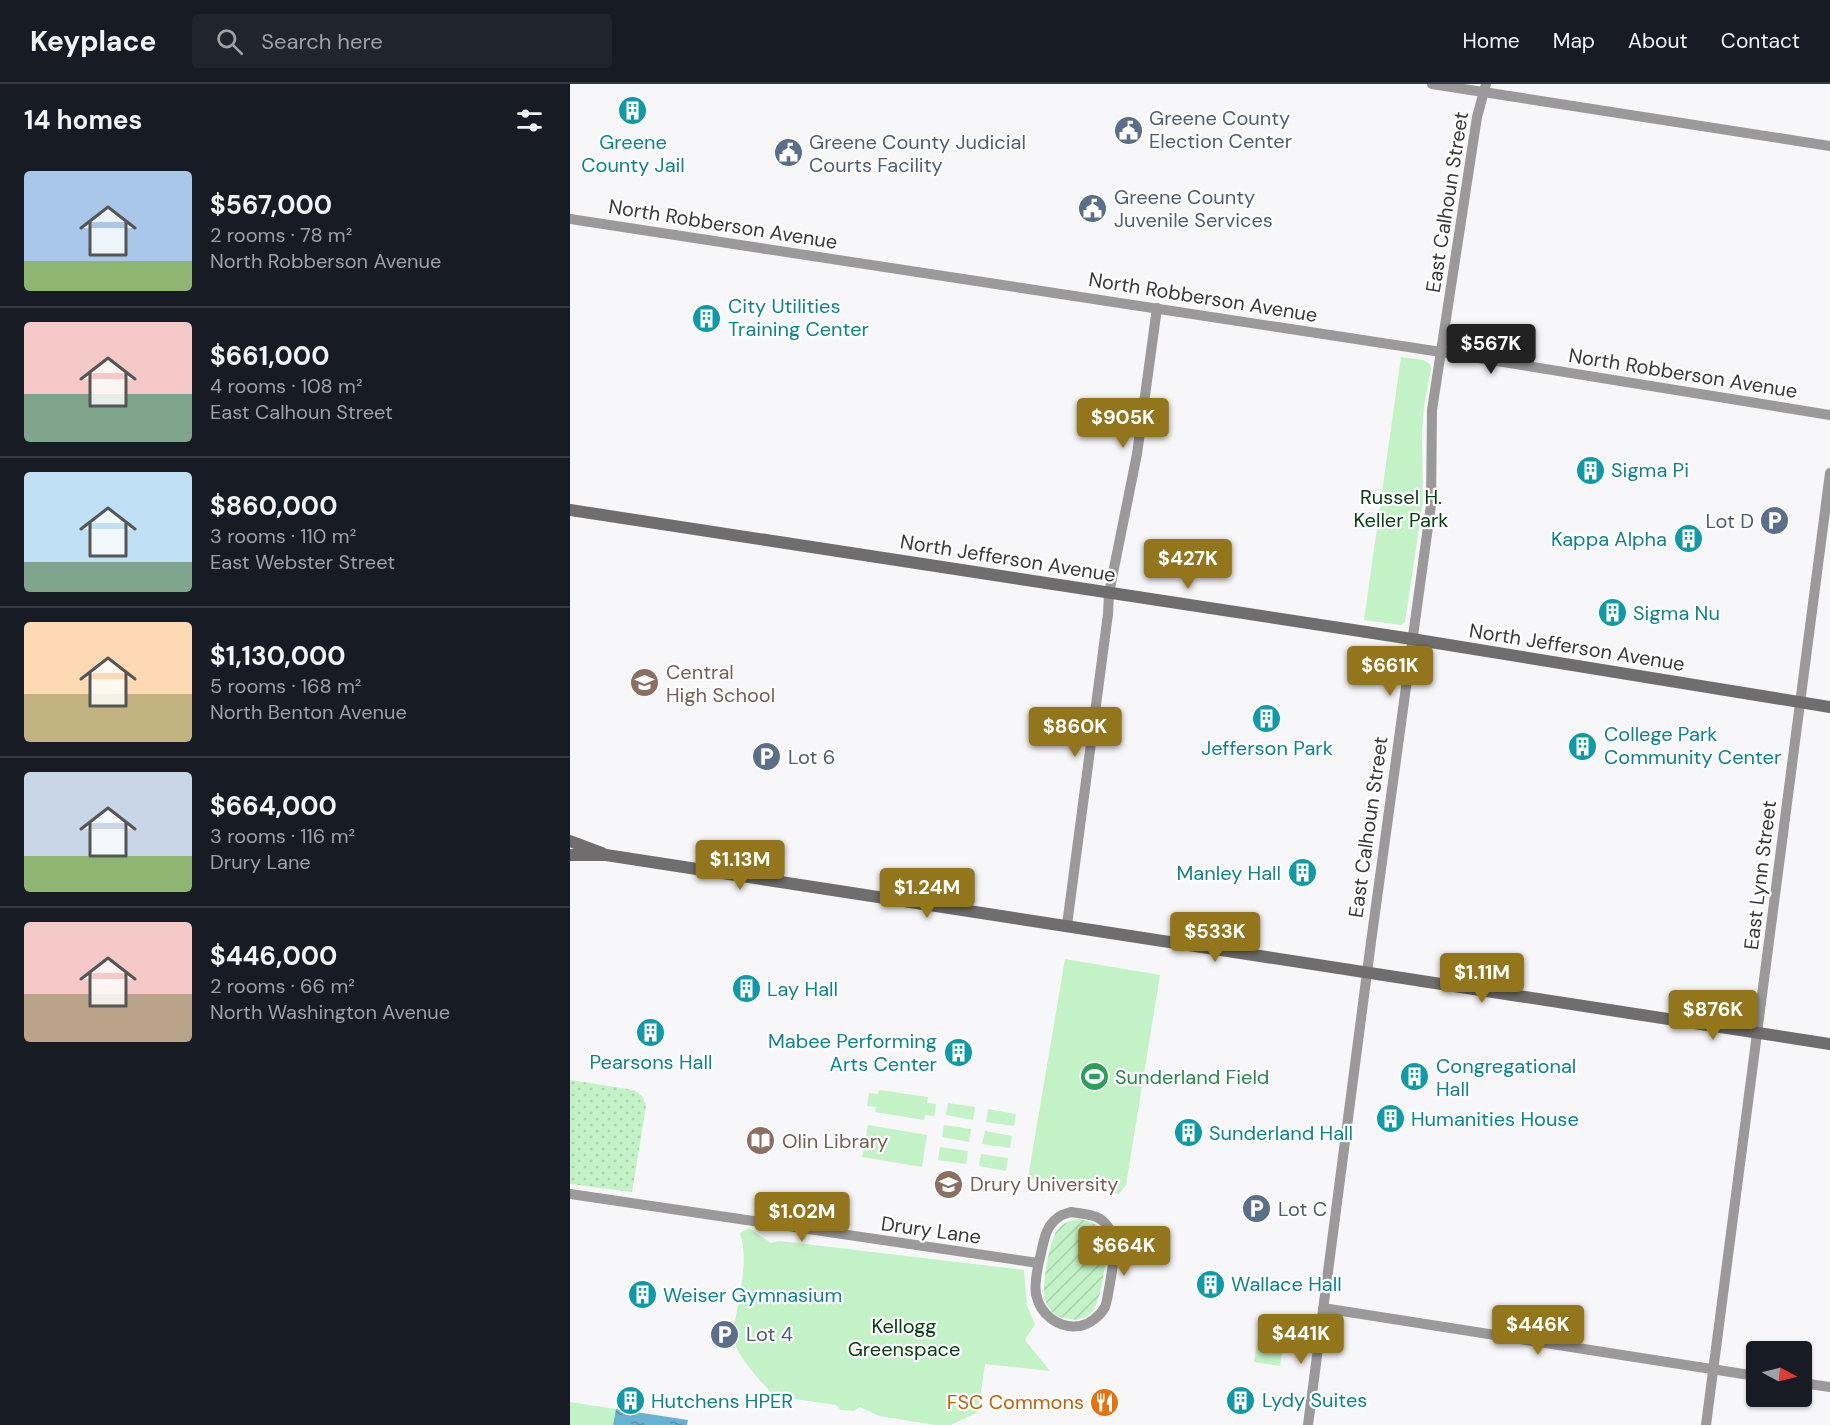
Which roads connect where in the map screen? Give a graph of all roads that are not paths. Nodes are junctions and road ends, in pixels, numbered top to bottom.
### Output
1 (1432, 84) edge
2 (1485, 88) edge
3 (1830, 146) edge
4 (570, 219) edge
5 (1157, 308) junction
6 (1441, 352) junction
7 (1830, 415) edge
8 (1830, 473) edge
9 (570, 510) edge
10 (1109, 593) junction
11 (1412, 639) junction
12 (1800, 702) junction
13 (1830, 707) edge
14 (570, 841) edge
15 (570, 855) edge
16 (606, 855) junction
17 (1067, 925) junction
18 (1367, 971) junction
19 (1757, 1032) junction
20 (1830, 1044) edge
21 (570, 1194) edge
22 (1038, 1263) junction
23 (1323, 1308) junction
24 (1714, 1369) junction
25 (1746, 1374) edge
26 (1812, 1384) edge
27 (1830, 1387) edge
28 (1308, 1425) edge
29 (1706, 1425) edge

1 - 2 street
2 - 3 street
2 - 6 street, East Calhoun Street
4 - 5 street, North Robberson Avenue
5 - 6 street, North Robberson Avenue
5 - 10 street
6 - 7 street, North Robberson Avenue
6 - 11 street, East Calhoun Street
8 - 12 street, East Lynn Street
9 - 10 main road, North Jefferson Avenue
10 - 11 main road, North Jefferson Avenue
10 - 17 street
11 - 12 main road, North Jefferson Avenue
11 - 18 street, East Calhoun Street
12 - 13 main road, North Jefferson Avenue
12 - 19 street, East Lynn Street
14 - 16 main road
15 - 16 main road
16 - 17 main road
17 - 18 main road
18 - 19 main road
18 - 23 street, East Calhoun Street
19 - 20 main road
19 - 24 street, East Lynn Street
21 - 22 street, Drury Lane
22 - 22 street
23 - 24 street
23 - 28 street, East Calhoun Street
24 - 25 street
24 - 29 street, East Lynn Street
26 - 27 street

